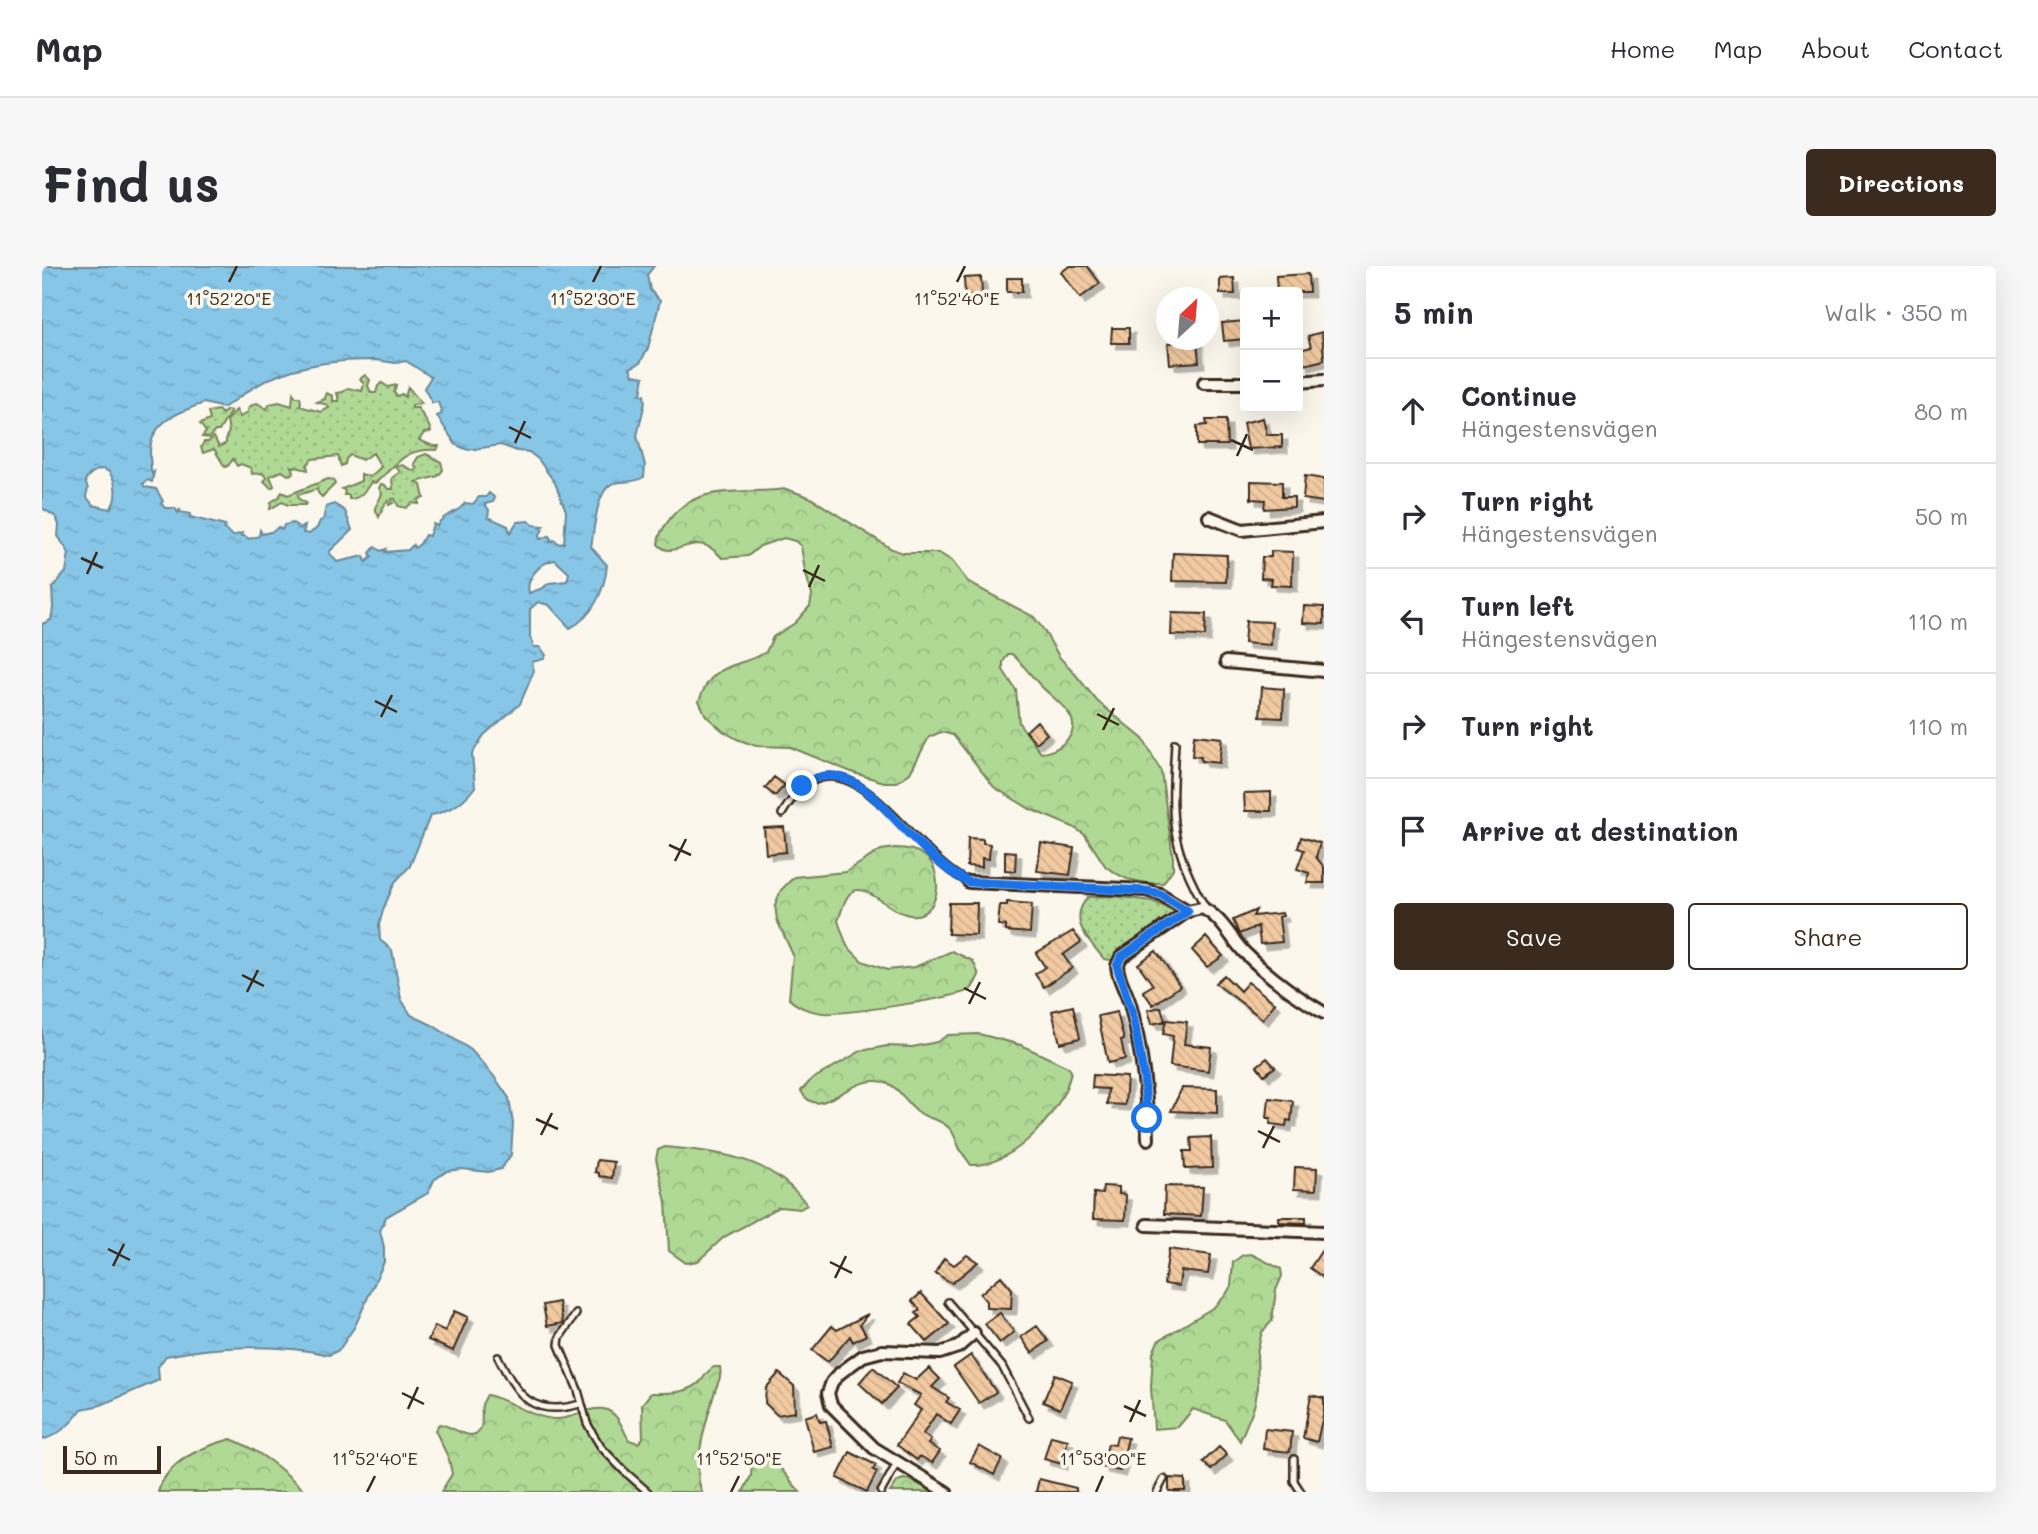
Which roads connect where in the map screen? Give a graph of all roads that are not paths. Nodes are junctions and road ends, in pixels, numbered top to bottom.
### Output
1 (1324, 380) edge
2 (1303, 382) edge
3 (1204, 383) dead end
4 (1240, 383) edge
5 (1209, 517) dead end
6 (1324, 522) edge
7 (1226, 662) dead end
8 (1324, 671) edge
9 (1175, 743) dead end
10 (782, 814) dead end
11 (969, 882) joint
12 (1188, 911) junction
13 (1208, 911) junction
14 (1324, 1013) edge
15 (1148, 1139) dead end
16 (1147, 1225) dead end
17 (1324, 1233) edge
18 (948, 1302) dead end
19 (576, 1314) dead end
20 (974, 1333) junction
21 (498, 1357) dead end
22 (580, 1404) junction
23 (1029, 1418) dead end
24 (1294, 1459) dead end
25 (897, 1463) junction
26 (1164, 1479) dead end
27 (648, 1492) edge
28 (881, 1492) edge
29 (946, 1492) edge
30 (1157, 1492) edge
31 (1301, 1492) edge

1 - 2 street
3 - 4 street
5 - 6 street
7 - 8 street
9 - 13 lane
10 - 11 lane
11 - 12 street
12 - 13 street
12 - 15 street
13 - 14 street
16 - 17 street
18 - 20 lane
19 - 22 lane
20 - 23 lane
20 - 25 street
21 - 22 lane
22 - 27 lane
24 - 31 lane
25 - 28 lane
25 - 29 street
26 - 30 lane

